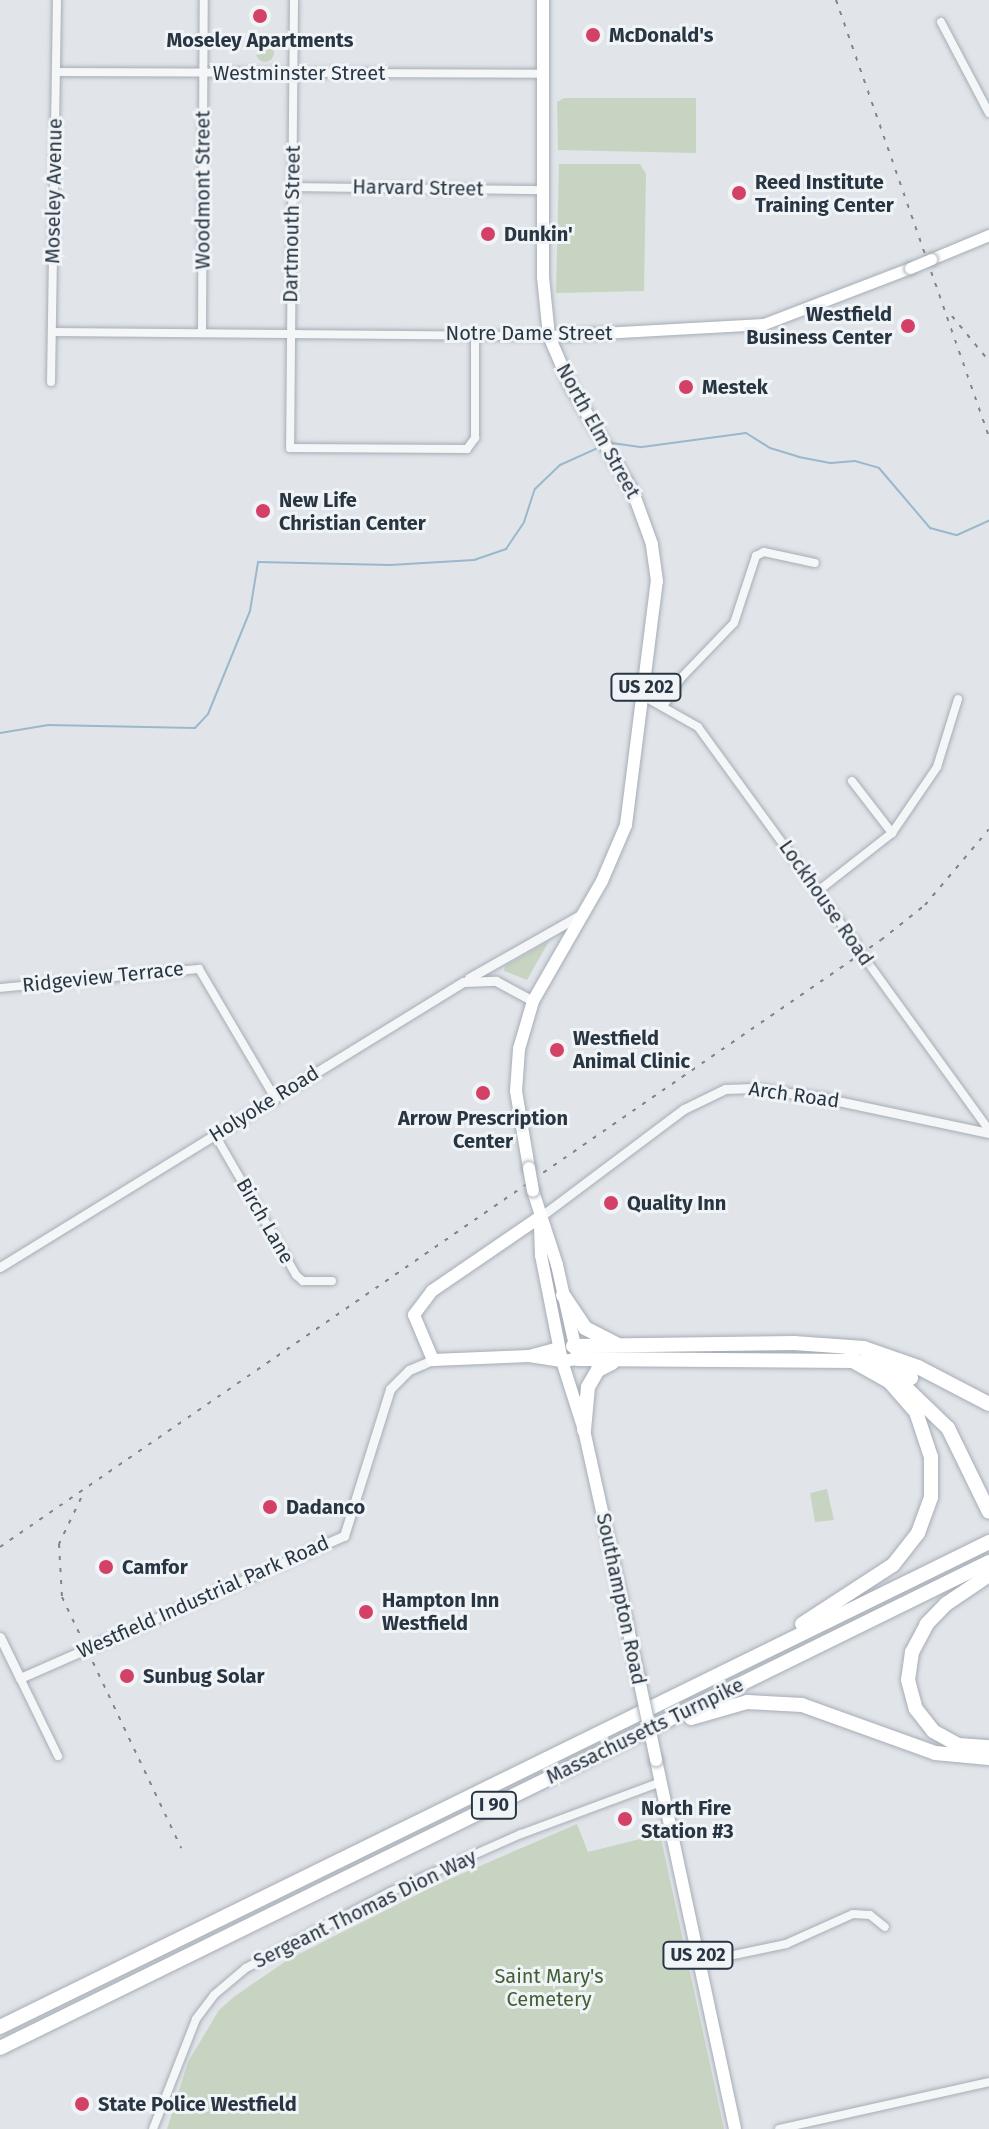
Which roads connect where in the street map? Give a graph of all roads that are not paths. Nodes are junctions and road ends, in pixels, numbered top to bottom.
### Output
1 (57, 0) edge
2 (204, 0) edge
3 (294, 0) edge
4 (543, 0) edge
5 (941, 22) dead end
6 (56, 72) junction
7 (203, 73) junction
8 (293, 73) junction
9 (542, 74) junction
10 (989, 113) edge
11 (292, 187) junction
12 (544, 190) junction
13 (989, 235) edge
14 (52, 332) junction
15 (202, 333) junction
16 (291, 333) junction
17 (475, 335) junction
18 (549, 336) junction
19 (51, 382) dead end
20 (815, 563) dead end
21 (645, 697) junction
22 (958, 699) dead end
23 (664, 705) junction
24 (852, 781) dead end
25 (892, 833) junction
26 (818, 891) junction
27 (582, 914) junction
28 (463, 982) junction
29 (0, 988) edge
30 (533, 1001) junction
31 (275, 1098) junction
32 (989, 1131) edge
33 (215, 1135) junction
34 (529, 1168) joint
35 (540, 1217) junction
36 (0, 1267) edge
37 (332, 1281) dead end
38 (563, 1295) junction
39 (636, 1347) junction
40 (568, 1353) junction
41 (849, 1354) junction
42 (433, 1360) junction
43 (625, 1360) junction
44 (989, 1404) edge
45 (584, 1430) junction
46 (989, 1489) edge
47 (989, 1511) edge
48 (989, 1542) edge
49 (989, 1562) edge
50 (989, 1575) edge
51 (0, 1637) edge
52 (20, 1678) junction
53 (655, 1704) junction
54 (989, 1747) edge
55 (58, 1756) dead end
56 (989, 1758) edge
57 (661, 1782) junction
58 (475, 1814) junction
59 (885, 1927) dead end
60 (700, 1962) junction
61 (0, 2027) edge
62 (0, 2048) edge
63 (989, 2082) edge
64 (153, 2129) edge
65 (735, 2129) edge
66 (779, 2129) edge

1 - 6 street, Moseley Avenue
2 - 7 street, Woodmont Street
3 - 8 street, Dartmouth Street
4 - 9 main road, North Elm Street / US 202
5 - 10 street
6 - 7 street, Westminster Street
6 - 14 street, Moseley Avenue
7 - 8 street, Westminster Street
7 - 15 street, Woodmont Street
8 - 9 street, Westminster Street
8 - 11 street, Dartmouth Street
9 - 12 main road, North Elm Street / US 202
11 - 12 street, Harvard Street
11 - 16 street, Dartmouth Street
12 - 18 main road, North Elm Street / US 202
13 - 18 main road, Notre Dame Street, bridge
14 - 15 street, Notre Dame Street
14 - 19 street, Moseley Avenue
15 - 16 street, Notre Dame Street
16 - 17 street, Notre Dame Street
16 - 17 street, Dartmouth Street
17 - 18 street, Notre Dame Street
18 - 21 main road, North Elm Street / US 202
20 - 23 street
21 - 23 street, Lockhouse Road
21 - 27 main road, North Elm Street / US 202
22 - 25 street
23 - 26 street, Lockhouse Road
24 - 25 street
25 - 26 street
26 - 32 street, Lockhouse Road, bridge
27 - 28 street, Holyoke Road
27 - 30 main road, North Elm Street / US 202
28 - 30 street
28 - 31 street, Holyoke Road
29 - 31 street, Ridgeview Terrace
30 - 34 main road, North Elm Street / US 202
31 - 33 street, Holyoke Road
32 - 35 street, Arch Road
33 - 36 street, Holyoke Road
33 - 37 street, Birch Lane
34 - 35 main road, Southampton Road / US 202, bridge
35 - 38 main road, Southampton Road / US 202
35 - 40 main road, Southampton Road / US 202
35 - 42 main road
38 - 39 highway
38 - 40 main road, Southampton Road / US 202
39 - 40 highway
39 - 41 highway
40 - 42 main road
40 - 43 highway
40 - 45 main road, Southampton Road / US 202
41 - 43 highway
41 - 44 highway
41 - 46 highway
41 - 47 highway
41 - 53 highway
42 - 52 street, Westfield Industrial Park Road
43 - 45 highway
45 - 57 main road, Southampton Road / US 202, bridge
48 - 53 highway, Massachusetts Turnpike / I 90
49 - 58 highway, Massachusetts Turnpike / I 90
50 - 54 highway
51 - 52 street
52 - 55 street
53 - 61 highway, Massachusetts Turnpike / I 90
56 - 58 highway
57 - 60 main road, Southampton Road / US 202
57 - 64 street, Sergeant Thomas Dion Way
58 - 62 highway, Massachusetts Turnpike / I 90
59 - 60 street
60 - 65 main road, Southampton Road / US 202
63 - 66 street

